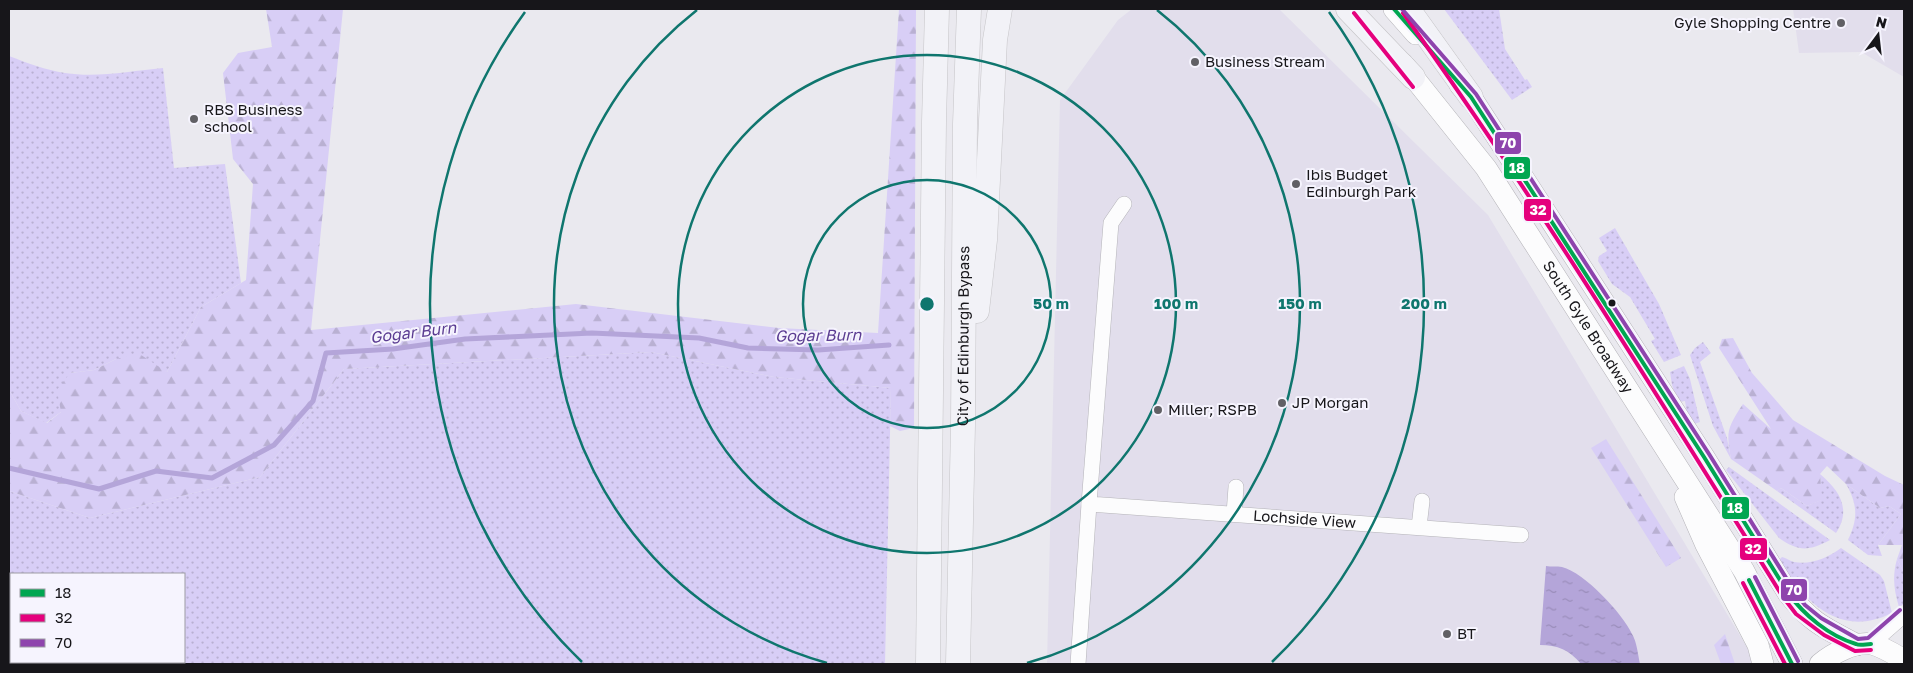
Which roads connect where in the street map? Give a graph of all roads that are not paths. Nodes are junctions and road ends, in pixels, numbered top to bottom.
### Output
1 (937, 9) edge
2 (969, 9) edge
3 (1000, 9) edge
4 (1348, 9) edge
5 (1359, 9) edge
6 (1394, 9) edge
7 (1408, 9) edge
8 (1413, 77) junction
9 (1471, 97) junction
10 (1124, 204) dead end
11 (963, 425) junction
12 (1665, 448) junction
13 (1236, 487) dead end
14 (1422, 502) dead end
15 (1089, 504) junction
16 (1234, 514) junction
17 (1419, 527) junction
18 (1522, 535) dead end
19 (1904, 616) edge
20 (1864, 644) junction
21 (1904, 660) edge
22 (928, 664) edge
23 (958, 664) edge
24 (1078, 664) edge
25 (1763, 664) edge
26 (1792, 664) edge
27 (1820, 664) edge

1 - 22 main road, City of Edinburgh Bypass
2 - 11 main road, City of Edinburgh Bypass
3 - 11 main road
4 - 8 main road
5 - 8 street, South Gyle Broadway
6 - 9 street, South Gyle Broadway
7 - 9 main road
8 - 12 street, South Gyle Broadway
9 - 20 street, South Gyle Broadway
10 - 15 street
11 - 23 main road, City of Edinburgh Bypass
12 - 25 street
12 - 26 street, South Gyle Broadway
13 - 16 street
14 - 17 street
15 - 16 street, Lochside View
15 - 24 street
16 - 17 street, Lochside View
17 - 18 street, Lochside View
19 - 20 street
20 - 21 street, South Gyle Broadway
20 - 27 street

